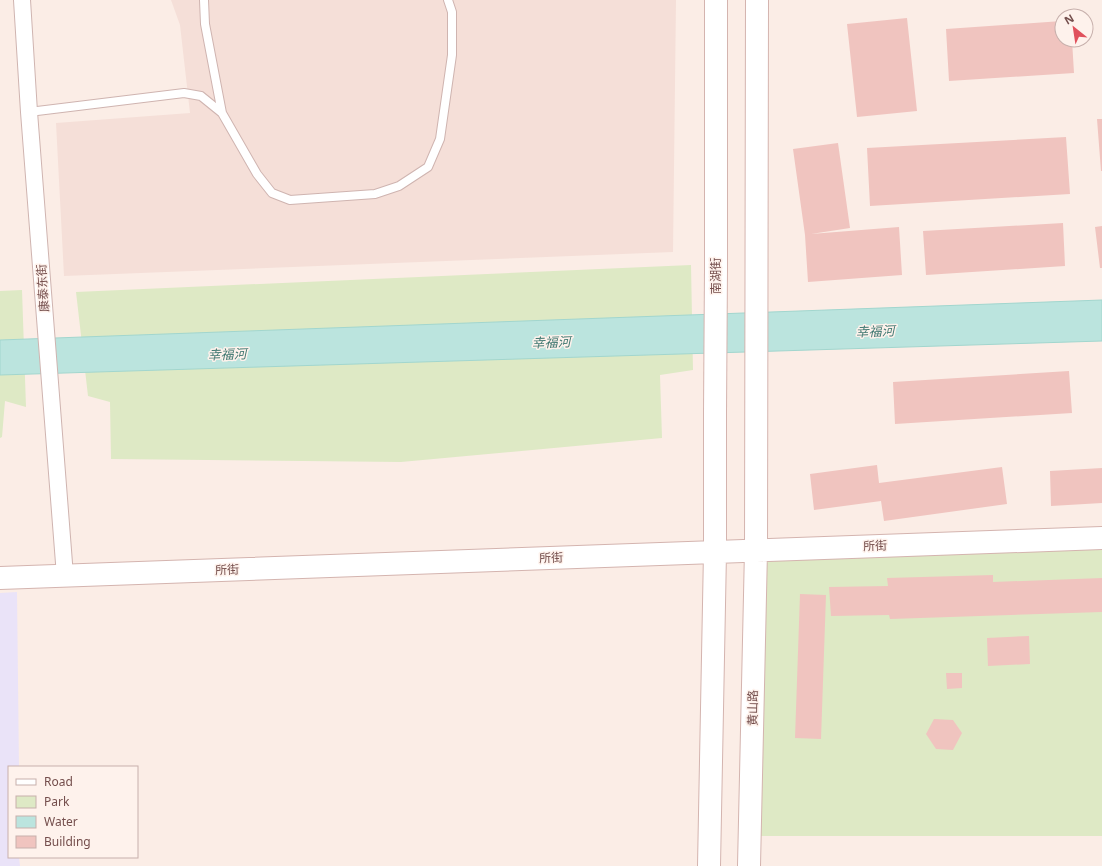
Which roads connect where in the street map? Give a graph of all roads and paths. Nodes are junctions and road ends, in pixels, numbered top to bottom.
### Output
1 (22, 0) edge
2 (204, 0) edge
3 (448, 0) edge
4 (716, 0) edge
5 (757, 0) edge
6 (29, 112) junction
7 (222, 113) junction
8 (1102, 538) edge
9 (756, 550) junction
10 (715, 552) junction
11 (65, 576) junction
12 (0, 578) edge
13 (709, 866) edge
14 (749, 866) edge

1 - 6 street, 康泰东街
2 - 7 lane
3 - 7 lane
4 - 10 main road, 南湖街, bridge
5 - 9 main road
6 - 7 lane
6 - 11 street, 康泰东街
8 - 9 main road, 所街
9 - 10 main road, 所街
9 - 14 main road, 黄山路
10 - 11 main road, 所街
10 - 13 main road
11 - 12 main road, 所街

